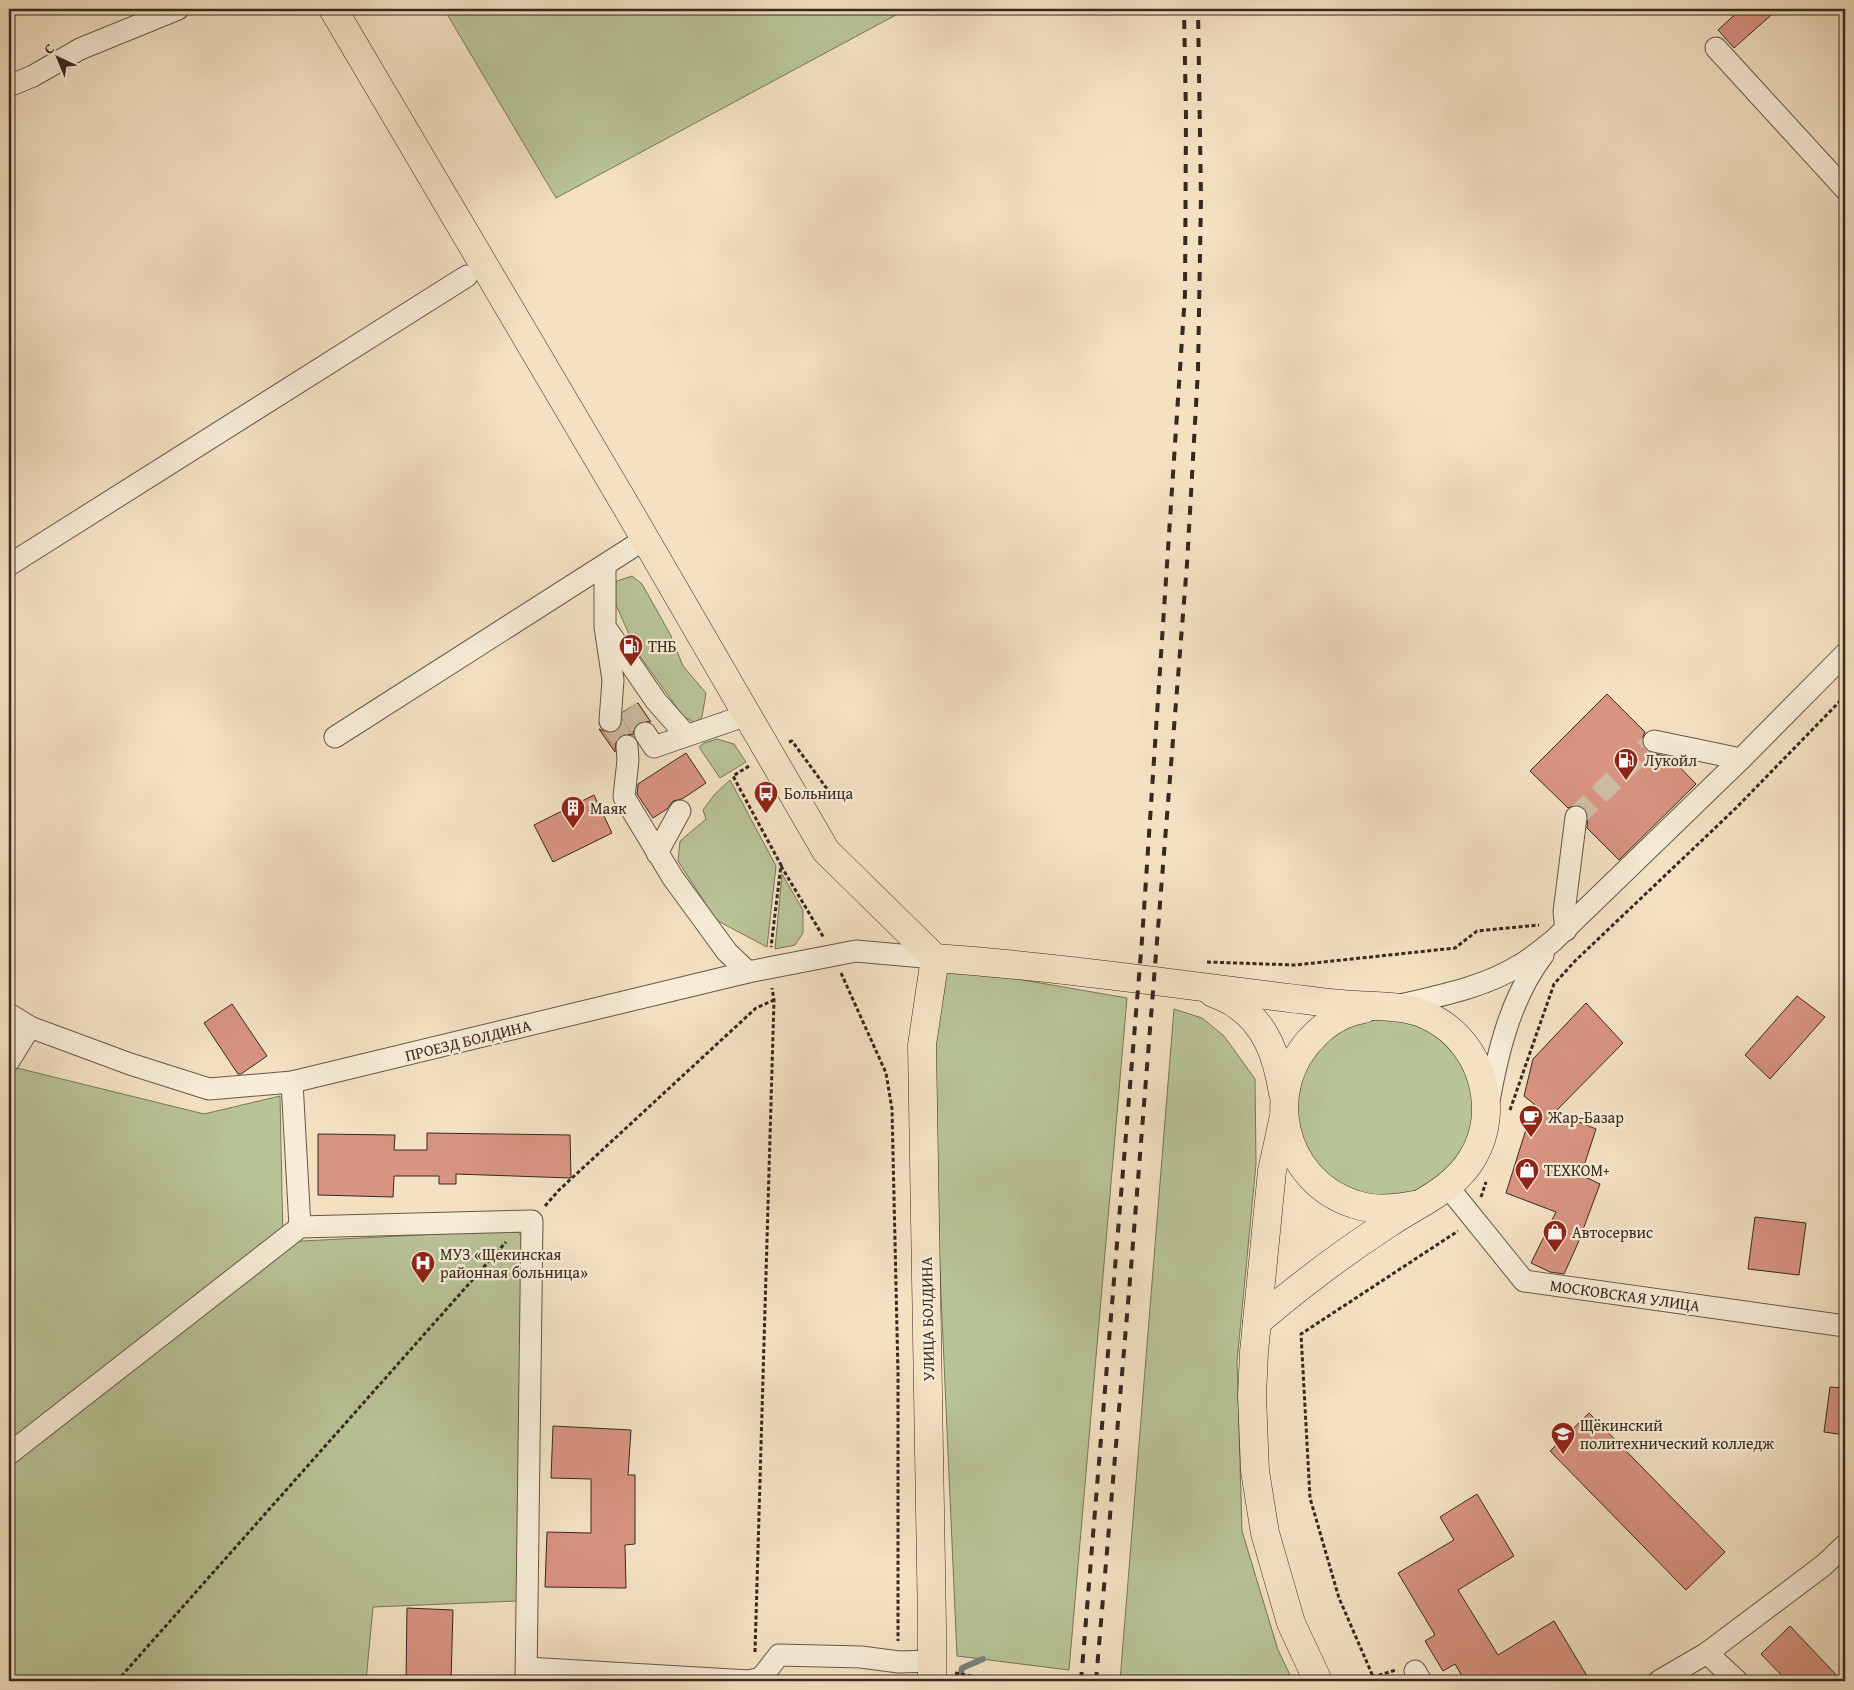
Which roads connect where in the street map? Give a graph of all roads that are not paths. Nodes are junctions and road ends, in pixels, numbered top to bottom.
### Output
1 (178, 9) edge
2 (333, 9) edge
3 (1716, 48) dead end
4 (9, 86) edge
5 (1845, 189) edge
6 (467, 276) dead end
7 (645, 539) junction
8 (9, 565) edge
9 (605, 565) junction
10 (605, 626) junction
11 (1845, 654) edge
12 (613, 680) junction
13 (628, 709) tunnel mouth
14 (747, 715) junction
15 (610, 721) tunnel mouth
16 (645, 733) tunnel mouth
17 (686, 735) junction
18 (335, 737) dead end
19 (1654, 741) dead end
20 (627, 746) tunnel mouth
21 (1742, 759) junction
22 (680, 811) dead end
23 (1576, 817) tunnel mouth
24 (657, 853) junction
25 (1561, 927) junction
26 (935, 958) junction
27 (748, 972) junction
28 (1198, 974) junction
29 (1386, 1006) junction
30 (9, 1014) edge
31 (30, 1027) junction
32 (9, 1061) edge
33 (292, 1082) junction
34 (1284, 1106) junction
35 (1497, 1117) junction
36 (1440, 1192) junction
37 (300, 1227) junction
38 (1258, 1322) junction
39 (1845, 1326) edge
40 (9, 1454) edge
41 (1845, 1545) edge
42 (1707, 1653) junction
43 (932, 1671) edge
44 (526, 1674) edge
45 (1318, 1681) edge
46 (1659, 1681) edge
47 (1737, 1681) edge

1 - 4 street
2 - 7 main road
3 - 5 street
6 - 8 street
7 - 9 street
7 - 14 main road
9 - 10 street
9 - 18 street
10 - 12 street
10 - 17 street
11 - 21 street
12 - 13 street
12 - 15 street
14 - 17 street
14 - 26 main road
16 - 17 street
19 - 21 street
20 - 24 street
21 - 25 street
22 - 24 street
23 - 25 street
24 - 27 street
25 - 29 street
25 - 35 street
26 - 27 street, ПРОЕЗД БОЛДИНА
26 - 28 main road
26 - 43 main road, УЛИЦА БОЛДИНА
27 - 33 street, ПРОЕЗД БОЛДИНА
28 - 29 main road
28 - 34 main road
29 - 34 main road
29 - 35 main road
30 - 31 street, ПРОЕЗД БОЛДИНА
31 - 32 street
31 - 33 street, ПРОЕЗД БОЛДИНА
33 - 37 street
34 - 36 main road
34 - 38 main road
35 - 36 main road
36 - 38 main road
36 - 39 street, МОСКОВСКАЯ УЛИЦА
37 - 40 street
37 - 44 street
38 - 45 main road
41 - 42 street
42 - 46 street
42 - 47 street
43 - 44 street

